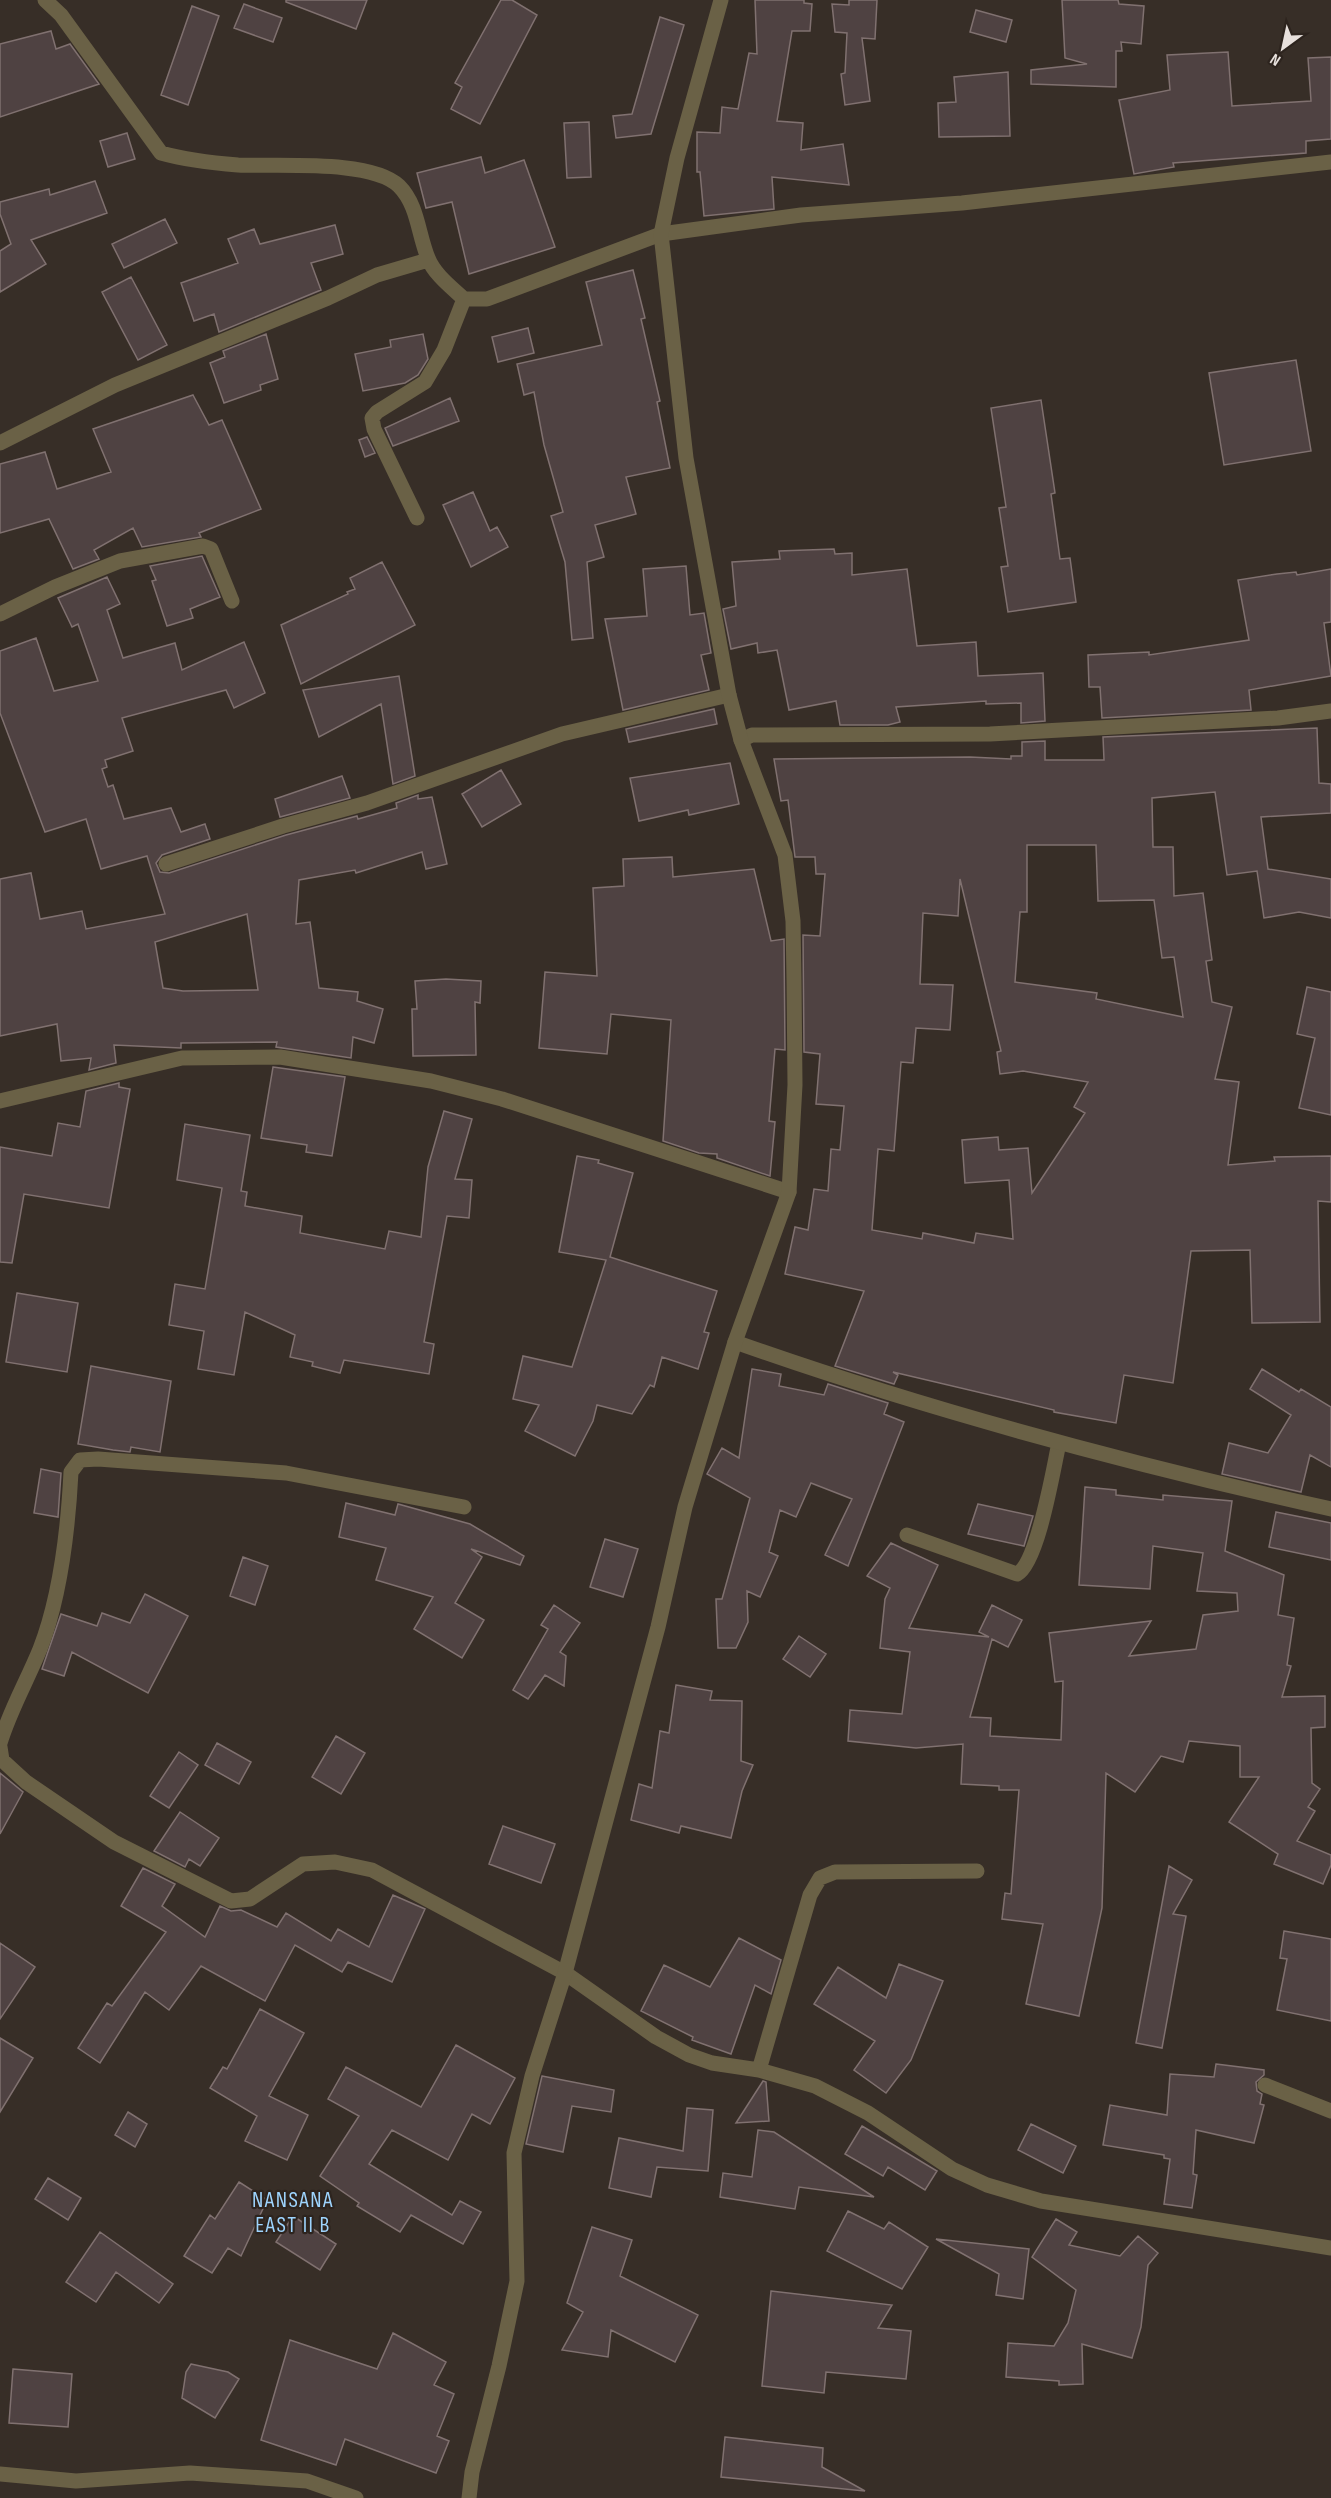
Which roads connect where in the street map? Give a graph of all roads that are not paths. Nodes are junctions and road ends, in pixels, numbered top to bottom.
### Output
1 (45, 0) edge
2 (722, 0) edge
3 (1331, 162) edge
4 (661, 234) junction
5 (428, 260) junction
6 (464, 299) junction
7 (0, 443) edge
8 (417, 518) dead end
9 (232, 601) dead end
10 (0, 614) edge
11 (729, 695) junction
12 (1331, 711) edge
13 (741, 740) junction
14 (166, 864) dead end
15 (0, 1101) edge
16 (789, 1192) junction
17 (735, 1342) junction
18 (1059, 1443) junction
19 (464, 1507) dead end
20 (1331, 1509) edge
21 (907, 1535) dead end
22 (0, 1745) edge
23 (977, 1871) dead end
24 (565, 1973) junction
25 (759, 2070) junction
26 (1265, 2085) dead end
27 (1331, 2111) edge
28 (1331, 2248) edge
29 (0, 2474) edge
30 (356, 2498) edge
31 (469, 2498) edge

1 - 5 street
2 - 4 street
3 - 4 street
4 - 6 street
4 - 11 street
5 - 6 street
5 - 7 street
6 - 8 street
9 - 10 street
11 - 13 street
11 - 14 street
12 - 13 street
13 - 16 street
15 - 16 street
16 - 17 street
17 - 18 street
17 - 24 street
18 - 20 street
18 - 21 street
19 - 22 street
22 - 24 street
23 - 25 street
24 - 25 street
24 - 31 street
25 - 28 street
26 - 27 street
29 - 30 street

